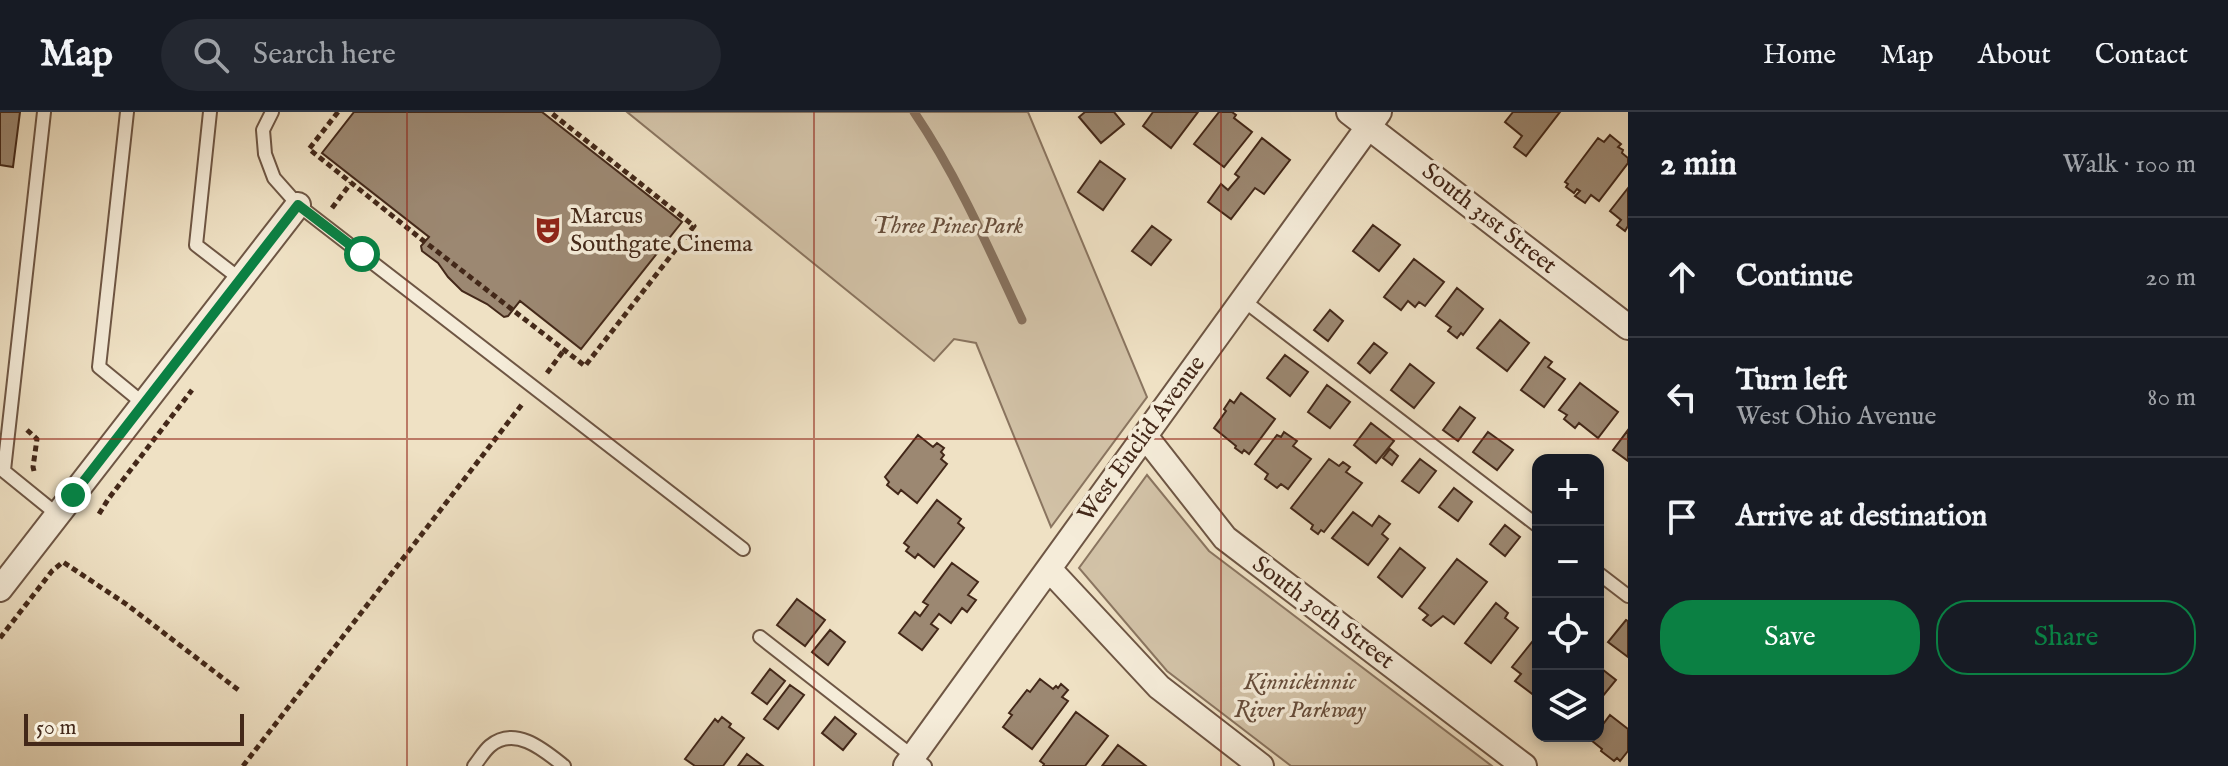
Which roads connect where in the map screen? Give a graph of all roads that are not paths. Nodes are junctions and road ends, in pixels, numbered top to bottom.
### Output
1 (44, 112) edge
2 (127, 112) edge
3 (210, 112) edge
4 (272, 112) edge
5 (1365, 117) edge
6 (298, 205) junction
7 (240, 279) junction
8 (1243, 300) junction
9 (1628, 327) edge
10 (144, 404) junction
11 (1145, 436) junction
12 (2, 469) edge
13 (58, 515) junction
14 (1532, 521) edge
15 (743, 549) dead end
16 (1049, 569) junction
17 (1604, 578) edge
18 (0, 589) edge
19 (1628, 596) edge
20 (760, 637) dead end
21 (915, 763) edge
22 (474, 766) edge
23 (564, 766) edge
24 (1261, 766) edge
25 (1524, 766) edge

1 - 12 lane
2 - 10 lane
3 - 7 lane
4 - 6 lane
5 - 8 street, West Euclid Avenue
5 - 9 street, South 31st Street
6 - 7 street
6 - 15 lane
7 - 10 street
8 - 11 street, West Euclid Avenue
8 - 14 lane
10 - 13 street
11 - 16 street, West Euclid Avenue
11 - 25 street, South 30th Street
12 - 13 lane
13 - 18 street
16 - 21 street, West Euclid Avenue
16 - 24 street
17 - 19 lane
20 - 21 lane
22 - 23 lane

